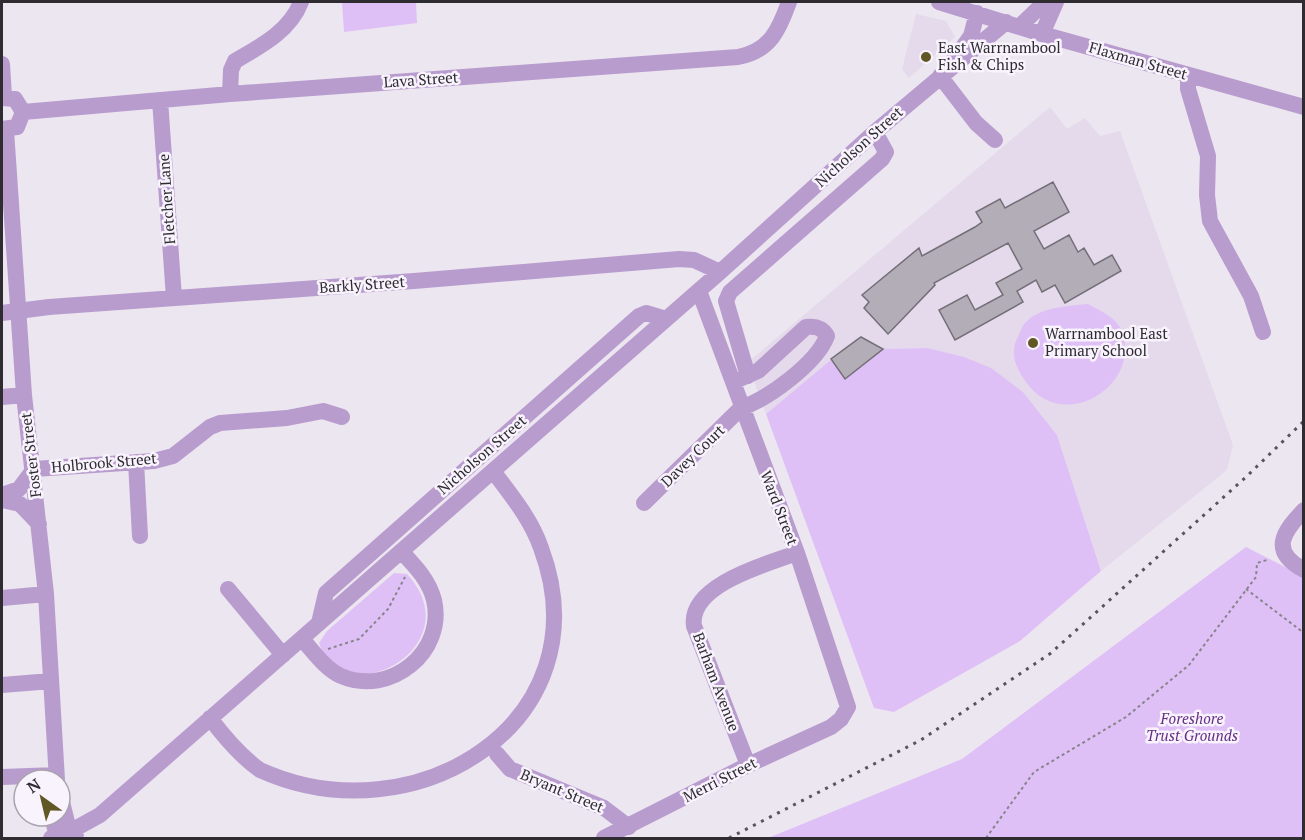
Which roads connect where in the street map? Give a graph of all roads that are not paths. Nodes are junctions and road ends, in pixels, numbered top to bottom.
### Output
1 (301, 2) edge
2 (789, 2) edge
3 (939, 2) edge
4 (1045, 2) edge
5 (1056, 2) edge
6 (976, 13) junction
7 (1013, 24) junction
8 (1042, 34) junction
9 (2, 64) edge
10 (943, 74) junction
11 (1188, 75) junction
12 (230, 94) junction
13 (3, 98) edge
14 (160, 100) junction
15 (1304, 107) edge
16 (23, 112) junction
17 (4, 130) edge
18 (875, 132) junction
19 (995, 140) dead end
20 (8, 219) edge
21 (720, 272) junction
22 (699, 291) junction
23 (174, 298) junction
24 (19, 312) junction
25 (2, 313) edge
26 (666, 319) junction
27 (1263, 332) dead end
28 (740, 379) junction
29 (24, 395) junction
30 (2, 397) edge
31 (741, 408) junction
32 (342, 417) dead end
33 (136, 462) junction
34 (34, 469) junction
35 (492, 471) junction
36 (2, 495) edge
37 (2, 500) edge
38 (644, 503) dead end
39 (1299, 514) edge
40 (39, 524) junction
41 (140, 536) dead end
42 (401, 551) junction
43 (797, 553) junction
44 (1304, 570) edge
45 (228, 589) dead end
46 (46, 594) junction
47 (2, 598) edge
48 (319, 623) junction
49 (302, 639) junction
50 (283, 655) junction
51 (51, 681) junction
52 (2, 685) edge
53 (210, 718) junction
54 (837, 723) joint
55 (496, 754) junction
56 (748, 765) junction
57 (56, 768) edge
58 (433, 794) dead end
59 (392, 804) dead end
60 (100, 815) junction
61 (629, 827) junction
62 (65, 834) edge
63 (86, 838) edge
64 (604, 838) edge

1 - 12 street
2 - 12 street, Lava Street
3 - 6 street, Flaxman Street
4 - 7 street, Nicholson Street
5 - 8 street
6 - 7 street, Flaxman Street
6 - 10 street, Nicholson Street
7 - 8 street, Flaxman Street
7 - 10 street, Nicholson Street
8 - 11 street, Flaxman Street
9 - 13 street
10 - 18 street, Nicholson Street
10 - 19 street
11 - 15 street, Flaxman Street
11 - 27 street
12 - 14 street, Lava Street
13 - 16 street
14 - 16 street, Lava Street
14 - 23 street, Fletcher Lane
16 - 17 street
17 - 20 street, Foster Street
18 - 21 street, Nicholson Street
18 - 28 street
20 - 24 street, Foster Street
21 - 22 street, Nicholson Street
21 - 23 street, Barkly Street
22 - 26 street, Nicholson Street
22 - 28 street, Ward Street
23 - 24 street, Barkly Street
24 - 25 street, Barkly Street
24 - 29 street, Foster Street
26 - 35 street, Nicholson Street
26 - 48 street, Nicholson Street
28 - 31 street, Ward Street
28 - 31 street
29 - 30 street
29 - 34 street, Foster Street
31 - 38 street, Davey Court
31 - 43 street, Ward Street
32 - 33 street, Holbrook Street
33 - 34 street, Holbrook Street
33 - 41 street
34 - 36 street
34 - 40 street, Foster Street
35 - 42 street, Nicholson Street
35 - 55 street
37 - 40 street
39 - 44 street
40 - 46 street, Foster Street
42 - 48 street, Nicholson Street
42 - 49 street
43 - 54 street, Ward Street
43 - 56 street, Barham Avenue
45 - 50 street
46 - 47 street
46 - 51 street, Foster Street
48 - 49 street, Nicholson Street
49 - 50 street, Nicholson Street
50 - 53 street, Nicholson Street
51 - 52 street
51 - 57 street, Foster Street
53 - 59 street
53 - 60 street, Nicholson Street
54 - 56 street, Merri Street
55 - 58 street
55 - 61 street, Bryant Street
56 - 61 street, Merri Street
60 - 62 street, Nicholson Street
60 - 63 street, Nicholson Street
61 - 64 street, Merri Street

